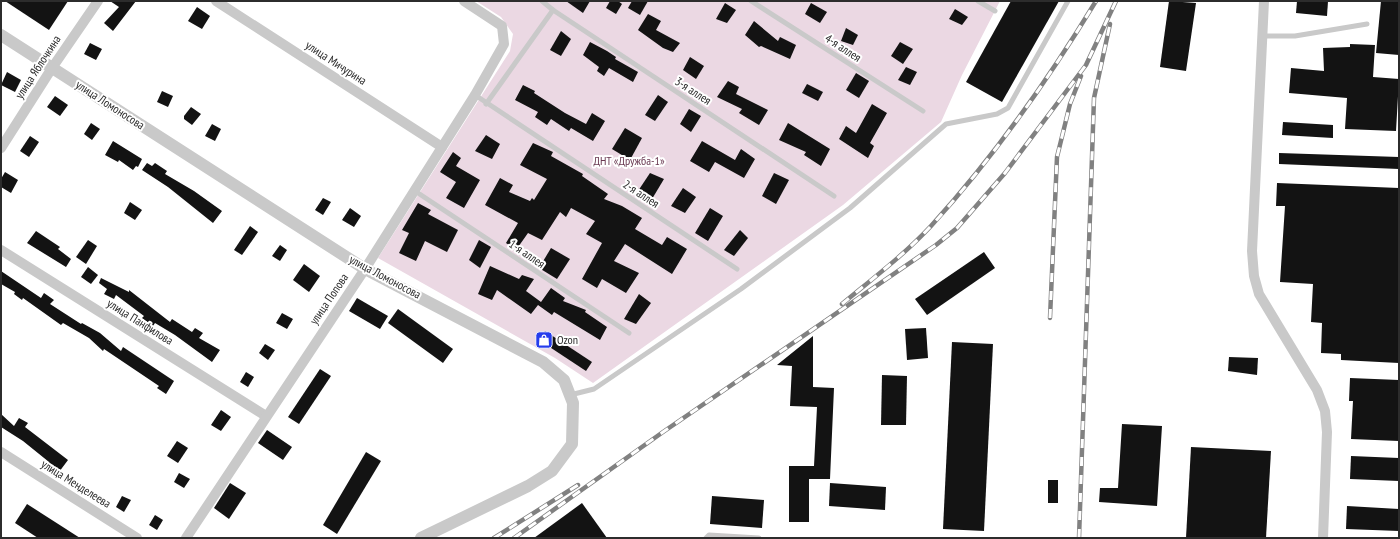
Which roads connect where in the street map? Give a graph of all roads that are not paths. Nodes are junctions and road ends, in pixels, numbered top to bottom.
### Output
1 (98, 1) edge
2 (216, 1) edge
3 (464, 1) edge
4 (542, 1) edge
5 (751, 1) edge
6 (978, 1) edge
7 (1068, 1) edge
8 (1264, 1) edge
9 (553, 10) junction
10 (995, 11) dead end
11 (1367, 24) dead end
12 (1, 35) edge
13 (1263, 36) junction
14 (52, 68) junction
15 (475, 95) junction
16 (486, 104) junction
17 (923, 111) dead end
18 (442, 147) junction
19 (1, 148) edge
20 (415, 191) junction
21 (834, 196) dead end
22 (1, 250) edge
23 (365, 269) junction
24 (736, 269) dead end
25 (629, 333) dead end
26 (570, 395) junction
27 (266, 416) junction
28 (1, 452) edge
29 (137, 538) edge
30 (186, 538) edge
31 (421, 538) edge
32 (706, 538) edge
33 (759, 538) edge
34 (1323, 538) edge

1 - 14 street, улица Яблочкина
2 - 18 street, улица Мичурина
3 - 15 street, улица Попова
4 - 9 lane, 3-я аллея
5 - 17 lane, 4-я аллея
6 - 10 lane
7 - 26 lane
8 - 13 street
9 - 16 lane
9 - 21 lane, 3-я аллея
11 - 13 lane
12 - 14 street, улица Ломоносова
13 - 34 street
14 - 19 street, улица Яблочкина
14 - 23 street, улица Ломоносова
15 - 16 lane, 2-я аллея
15 - 18 street, улица Попова
16 - 24 lane, 2-я аллея
18 - 20 street, улица Попова
20 - 23 street, улица Попова
20 - 25 lane, 1-я аллея
22 - 27 street, улица Панфилова
23 - 26 street, улица Ломоносова
23 - 27 street, улица Попова
26 - 31 street, улица Ломоносова
27 - 30 street, улица Попова
28 - 29 street, улица Менделеева
32 - 33 lane

